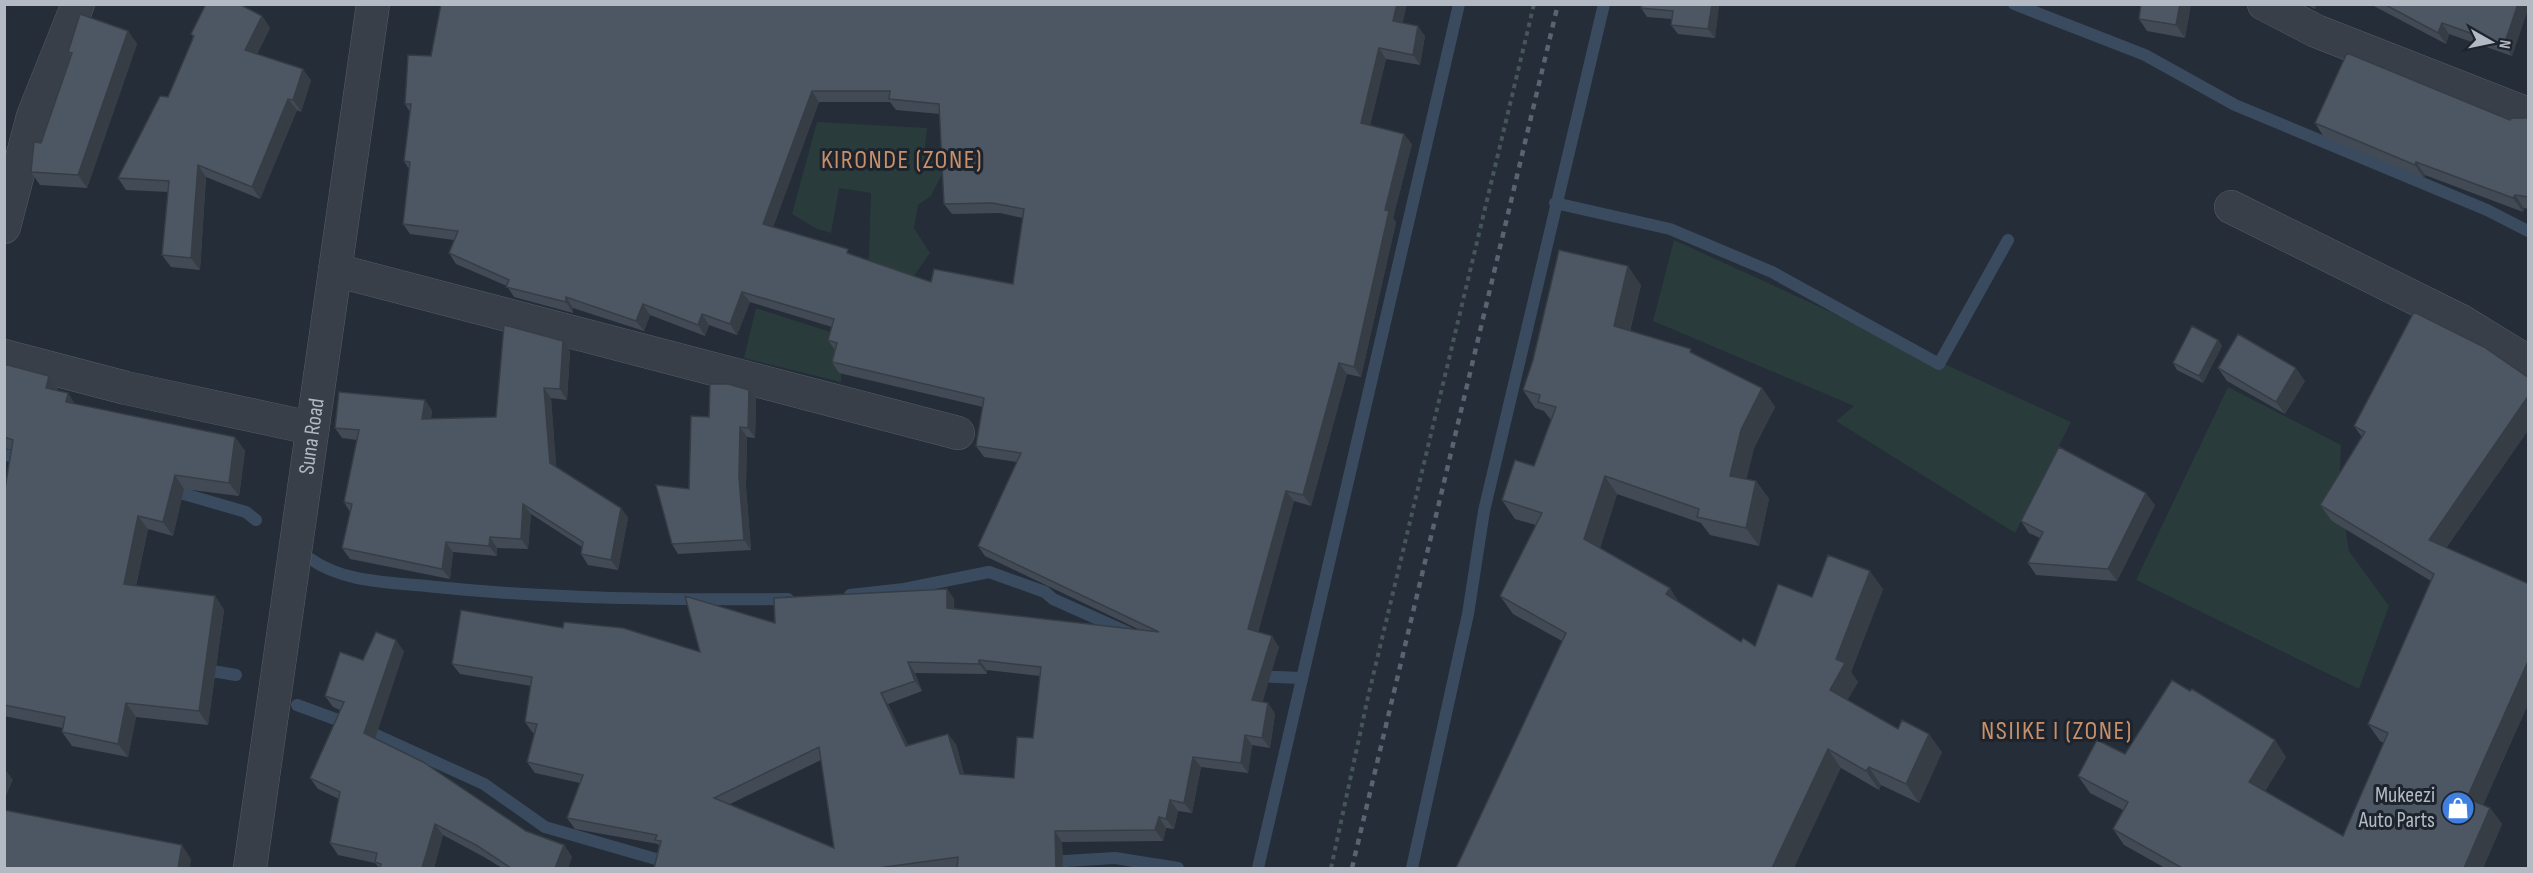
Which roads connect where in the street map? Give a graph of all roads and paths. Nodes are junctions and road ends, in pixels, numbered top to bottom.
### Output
1 (78, 4) edge
2 (373, 4) edge
3 (1534, 4) edge
4 (2264, 4) edge
5 (2529, 114) edge
6 (2231, 207) dead end
7 (4, 227) edge
8 (335, 270) junction
9 (4, 356) edge
10 (2529, 362) edge
11 (311, 428) junction
12 (958, 433) dead end
13 (250, 868) edge
14 (1331, 868) edge

1 - 7 street
2 - 8 street, Suna Road
3 - 14 path
4 - 5 street
6 - 10 street
8 - 11 street, Suna Road
8 - 12 street
9 - 11 street
11 - 13 street, Suna Road

